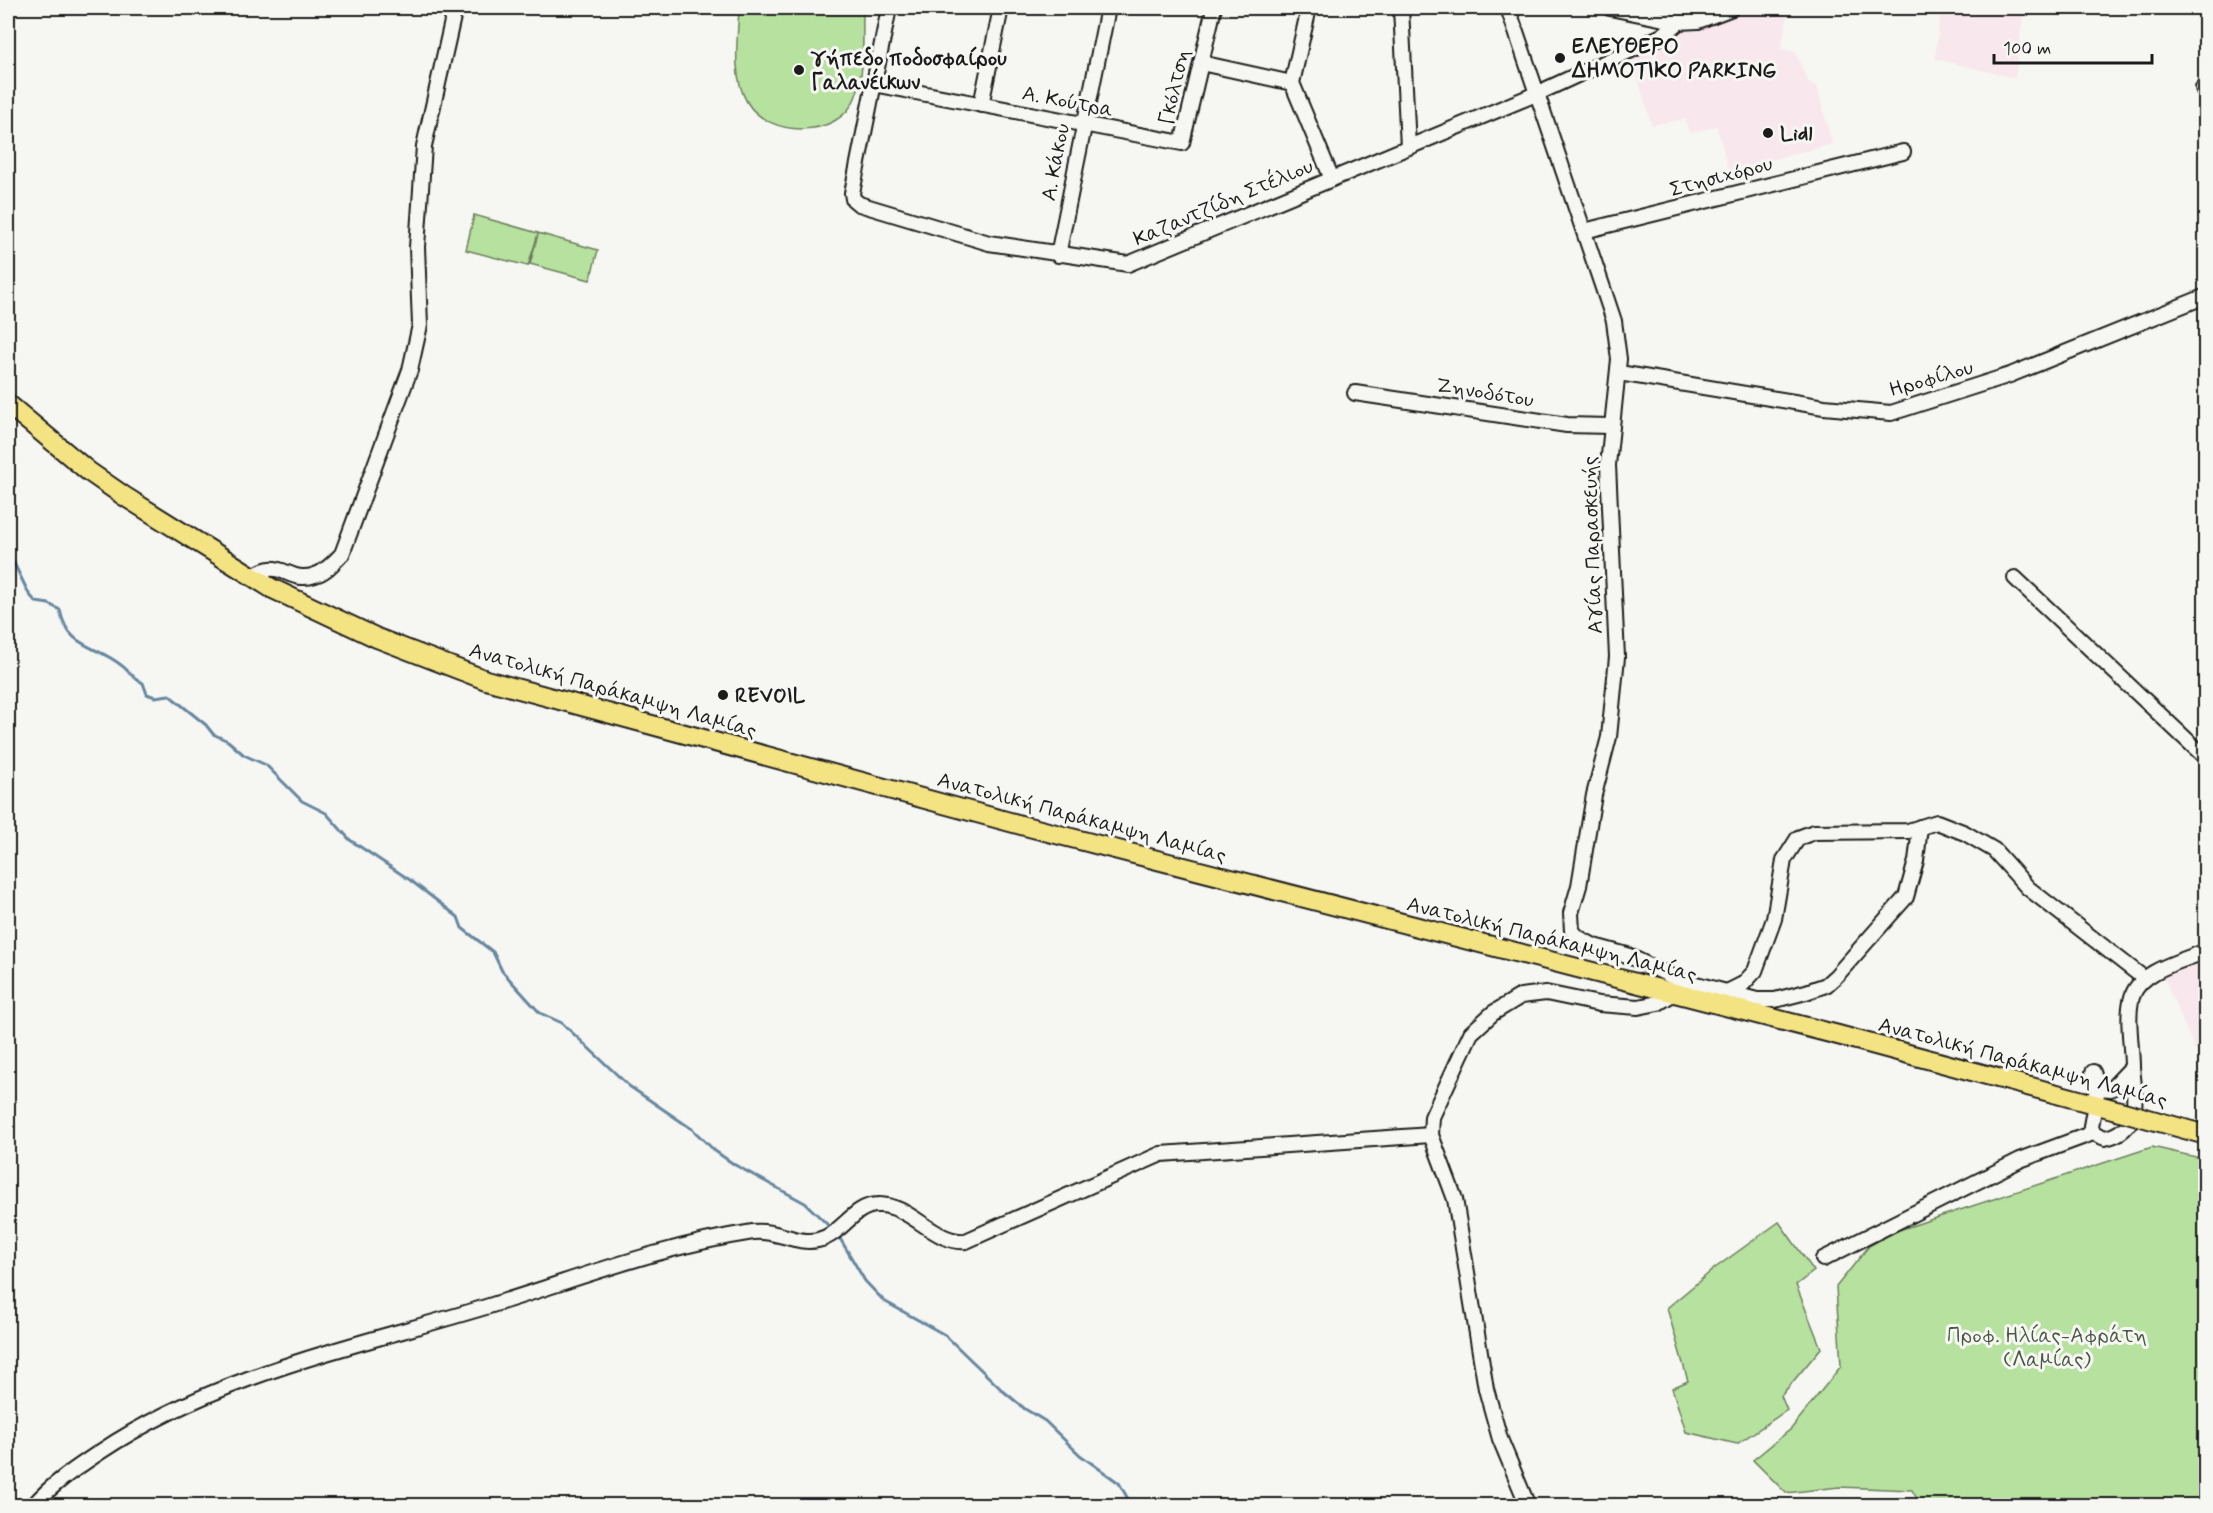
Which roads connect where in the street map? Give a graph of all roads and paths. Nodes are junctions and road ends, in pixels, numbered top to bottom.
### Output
1 (455, 8) edge
2 (889, 8) edge
3 (1000, 8) edge
4 (1108, 8) edge
5 (1214, 8) edge
6 (1309, 8) edge
7 (1401, 8) edge
8 (1508, 8) edge
9 (1610, 8) edge
10 (1732, 8) edge
11 (1679, 22) junction
12 (1201, 63) junction
13 (1292, 83) junction
14 (874, 84) junction
15 (2205, 87) edge
16 (1536, 94) junction
17 (2205, 95) edge
18 (981, 105) junction
19 (1084, 126) junction
20 (1184, 141) joint
21 (1408, 147) junction
22 (1903, 152) dead end
23 (1332, 179) junction
24 (1584, 231) junction
25 (1058, 255) junction
26 (2205, 296) edge
27 (1619, 373) junction
28 (1354, 393) dead end
29 (8, 404) edge
30 (1610, 426) junction
31 (253, 577) junction
32 (2015, 578) dead end
33 (2205, 758) edge
34 (1920, 827) junction
35 (2205, 951) edge
36 (2145, 979) junction
37 (1674, 993) junction
38 (1724, 995) junction
39 (2132, 1067) junction
40 (2093, 1072) dead end
41 (2096, 1096) junction
42 (2093, 1133) junction
43 (1431, 1135) junction
44 (2205, 1135) edge
45 (1823, 1259) dead end
46 (33, 1506) edge
47 (1528, 1506) edge

1 - 31 street
2 - 14 street
3 - 18 street
4 - 19 street, Α. Κάκου
5 - 12 street, Γκόλτση
6 - 13 street
7 - 21 street
8 - 16 street, Αγίας Παρασκευής
9 - 11 street
10 - 11 street
11 - 16 street, Καζαντζίδη Στέλιου
12 - 13 street
12 - 20 street, Γκόλτση
13 - 23 street
14 - 18 street, Α. Κούτρα
14 - 25 street, Καζαντζίδη Στέλιου
15 - 17 street
16 - 21 street, Καζαντζίδη Στέλιου
16 - 24 street, Αγίας Παρασκευής
18 - 19 street, Α. Κούτρα
19 - 20 street, Α. Κούτρα
19 - 25 street, Α. Κάκου
21 - 23 street, Καζαντζίδη Στέλιου
22 - 24 street, Στησιχόρου
23 - 25 street, Καζαντζίδη Στέλιου
24 - 27 street, Αγίας Παρασκευής
26 - 27 street, Ηροφίλου
27 - 30 street, Αγίας Παρασκευής
28 - 30 street, Ζηνοδότου
29 - 31 main road, Ανατολική Παράκαμψη Λαμίας
30 - 38 street, Αγίας Παρασκευής
31 - 37 main road, Ανατολική Παράκαμψη Λαμίας
32 - 33 street
34 - 36 street
34 - 38 street
34 - 38 street
35 - 36 street
36 - 39 street
37 - 38 main road, Ανατολική Παράκαμψη Λαμίας
37 - 43 street
38 - 41 main road, Ανατολική Παράκαμψη Λαμίας
39 - 41 street
39 - 42 street
40 - 41 street
41 - 42 street
41 - 44 main road, Ανατολική Παράκαμψη Λαμίας, bridge
42 - 45 street
43 - 46 street
43 - 47 street

